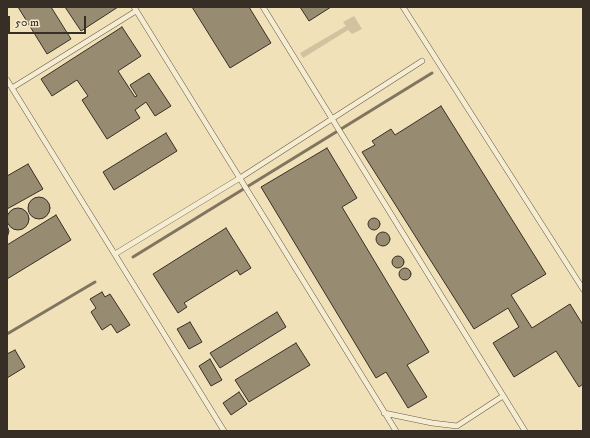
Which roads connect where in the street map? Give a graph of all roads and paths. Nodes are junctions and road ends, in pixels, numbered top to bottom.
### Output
1 (263, 7) edge
2 (403, 7) edge
3 (135, 9) edge
4 (422, 61) dead end
5 (7, 80) edge
6 (12, 88) junction
7 (332, 119) junction
8 (240, 178) junction
9 (115, 254) junction
10 (583, 289) edge
11 (503, 396) junction
12 (384, 413) junction
13 (224, 431) edge
14 (396, 431) edge
15 (525, 431) edge

1 - 7 lane
2 - 10 lane
3 - 6 lane
3 - 8 lane
4 - 7 lane
5 - 6 lane
6 - 9 lane
7 - 8 lane
7 - 11 lane
8 - 9 lane
8 - 12 lane
9 - 13 lane
11 - 12 lane
11 - 15 lane
12 - 14 lane

